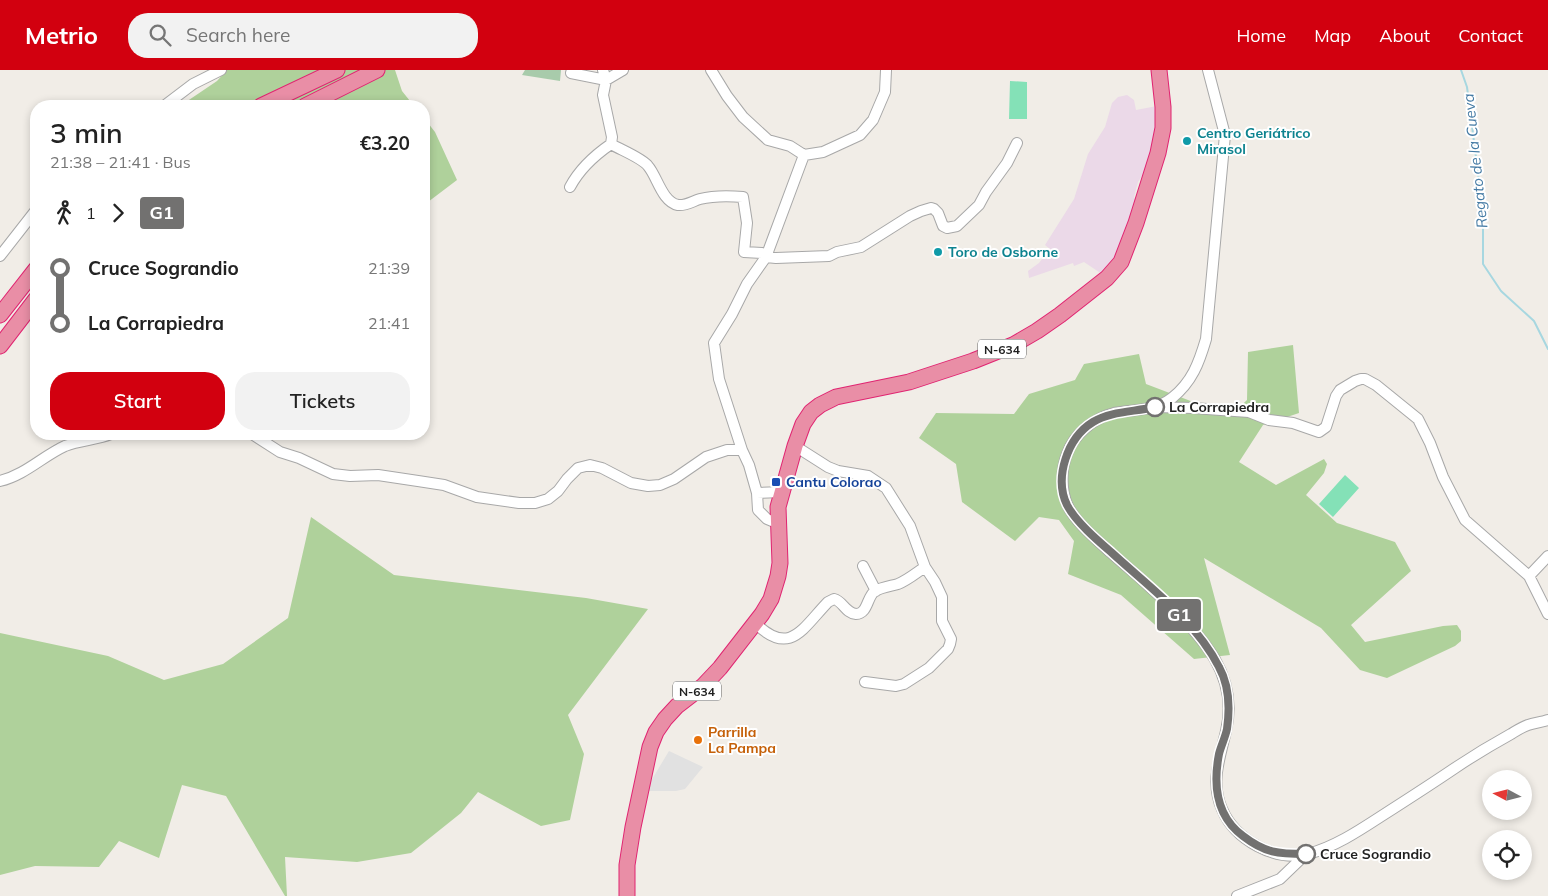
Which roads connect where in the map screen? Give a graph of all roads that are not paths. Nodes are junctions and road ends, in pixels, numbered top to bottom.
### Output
1 (222, 70) edge
2 (337, 70) edge
3 (377, 70) edge
4 (572, 70) edge
5 (623, 70) edge
6 (711, 70) edge
7 (886, 70) edge
8 (1159, 70) edge
9 (1208, 70) edge
10 (605, 75) edge
11 (172, 100) edge
12 (274, 100) edge
13 (317, 100) edge
14 (1017, 143) dead end
15 (611, 144) junction
16 (804, 155) junction
17 (570, 187) dead end
18 (30, 218) edge
19 (0, 256) edge
20 (766, 257) junction
21 (30, 276) edge
22 (30, 308) edge
23 (0, 314) edge
24 (0, 346) edge
25 (1155, 407) junction
26 (83, 440) edge
27 (261, 440) edge
28 (795, 446) junction
29 (742, 450) junction
30 (0, 481) edge
31 (782, 492) junction
32 (758, 493) junction
33 (779, 524) junction
34 (1548, 556) edge
35 (863, 566) dead end
36 (925, 567) junction
37 (1529, 576) junction
38 (876, 591) junction
39 (1548, 614) edge
40 (755, 623) junction
41 (865, 682) dead end
42 (1548, 720) edge
43 (1306, 854) junction
44 (627, 896) edge
45 (1237, 896) edge

1 - 11 street
2 - 12 highway
3 - 13 highway
4 - 10 street
5 - 10 street
6 - 16 street
7 - 16 street
8 - 28 highway, N-634
9 - 25 street
10 - 15 street
14 - 20 street
15 - 17 street
15 - 20 street
16 - 20 street
18 - 19 street
20 - 29 street
21 - 23 highway
22 - 24 highway
25 - 37 street
25 - 43 street
26 - 30 street
27 - 29 street
28 - 31 highway, N-634
28 - 36 street
29 - 32 street
31 - 32 street
31 - 33 highway, N-634
32 - 33 street
33 - 40 highway, N-634
34 - 37 street
35 - 38 street
36 - 38 street
36 - 41 street
37 - 39 street
38 - 40 street
40 - 44 highway, N-634
42 - 43 street
43 - 45 street

